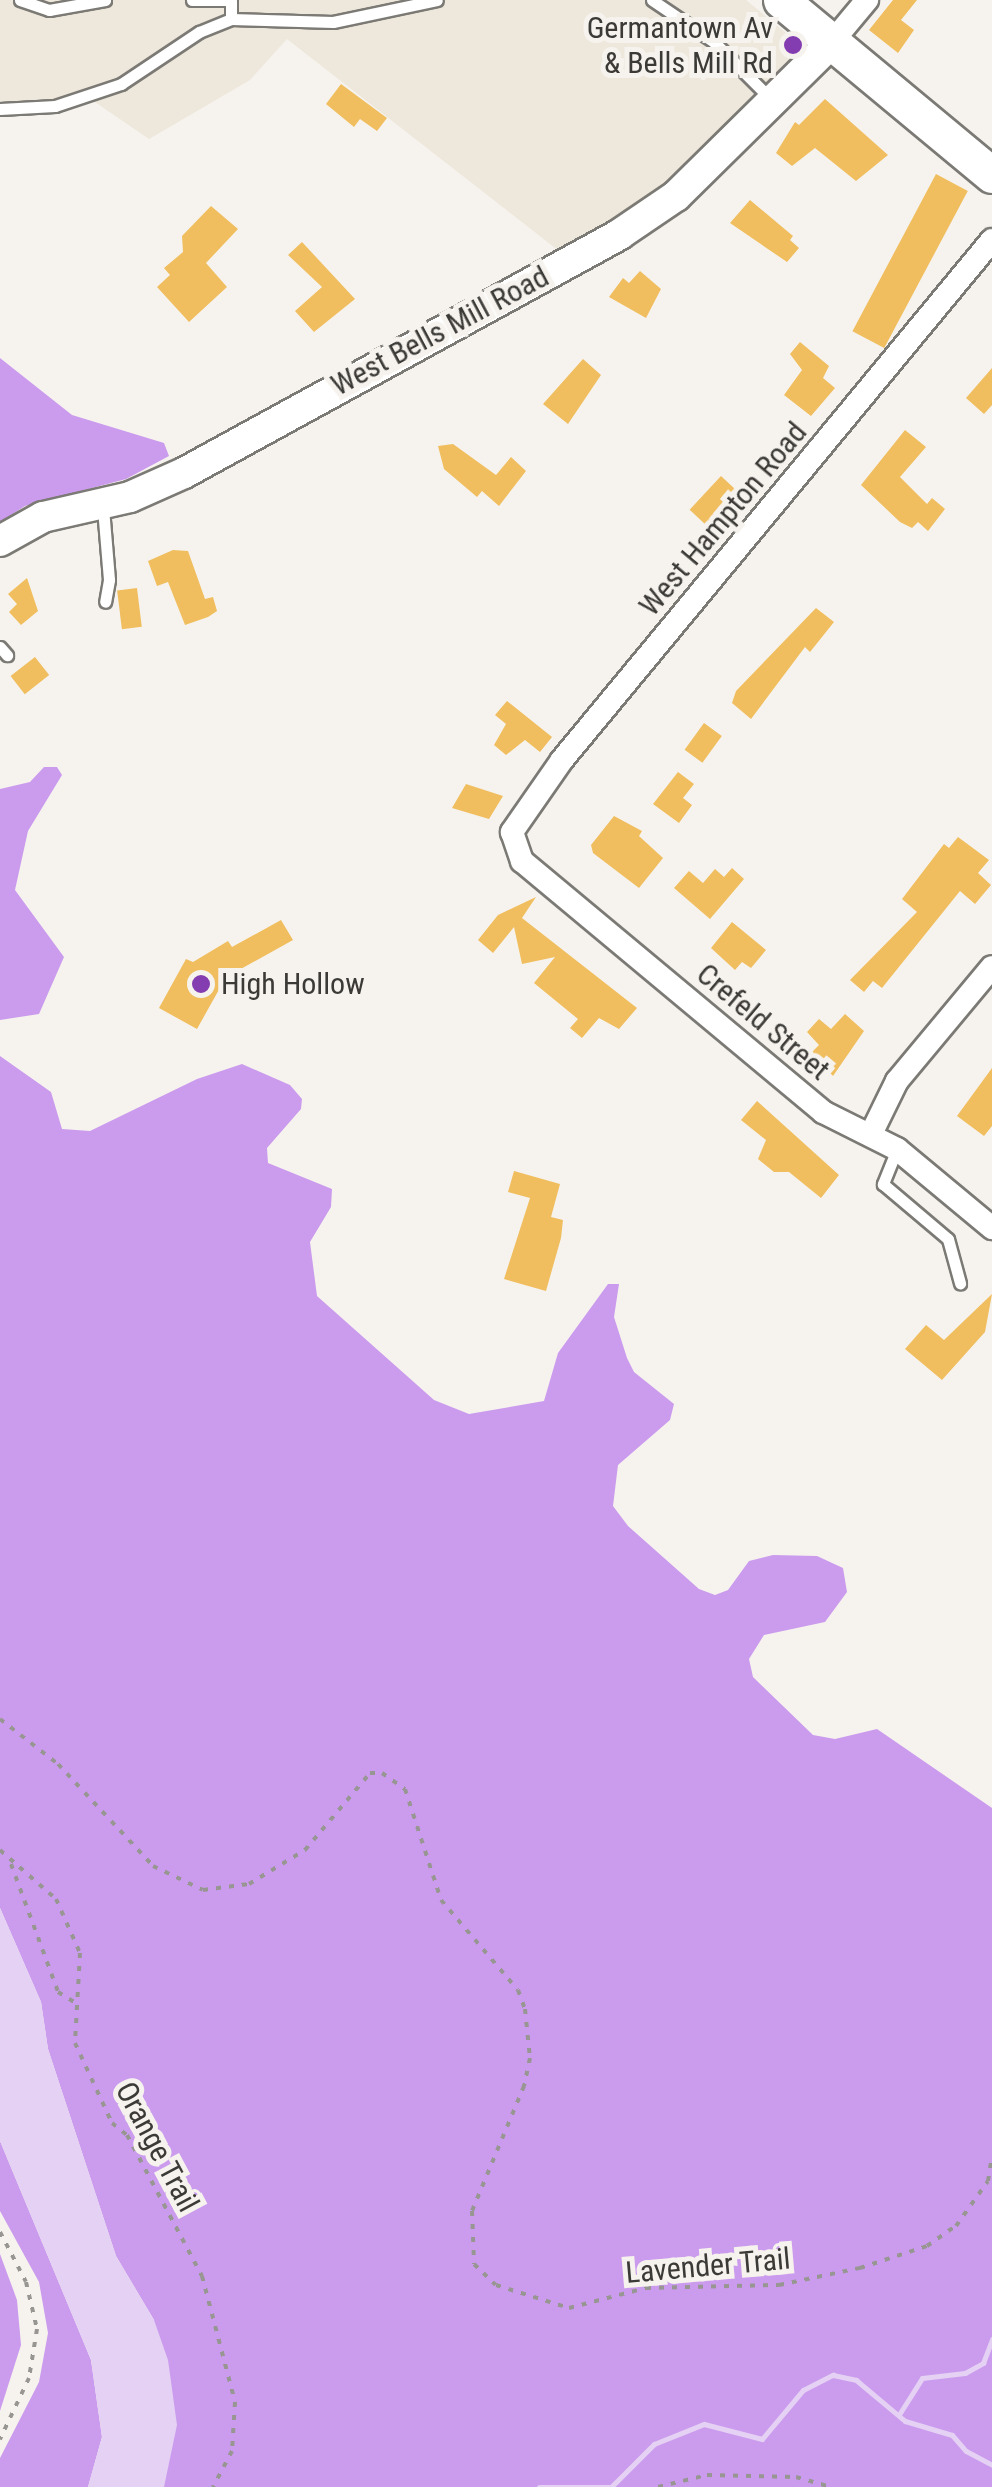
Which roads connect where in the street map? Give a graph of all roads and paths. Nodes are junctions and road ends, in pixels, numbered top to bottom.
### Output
1 (20, 0) edge
2 (104, 0) edge
3 (192, 0) edge
4 (230, 0) edge
5 (437, 0) edge
6 (652, 0) edge
7 (782, 0) edge
8 (866, 0) edge
9 (232, 19) junction
10 (832, 42) junction
11 (773, 102) junction
12 (0, 108) edge
13 (992, 175) edge
14 (992, 240) edge
15 (103, 503) junction
16 (0, 541) edge
17 (105, 602) dead end
18 (512, 841) joint
19 (992, 966) edge
20 (871, 1134) junction
21 (897, 1150) junction
22 (992, 1228) edge
23 (960, 1283) dead end
24 (0, 1719) edge
25 (0, 1850) edge
26 (8, 1860) junction
27 (74, 2002) junction
28 (992, 2156) edge
29 (0, 2232) edge
30 (0, 2439) edge
31 (213, 2487) edge
32 (658, 2487) edge
33 (832, 2487) edge

1 - 2 lane
3 - 4 lane
4 - 9 lane
5 - 9 lane
6 - 11 lane
7 - 10 main road
8 - 10 street
9 - 12 lane
10 - 11 street, West Bells Mill Road
10 - 13 main road
11 - 15 street, West Bells Mill Road
14 - 18 street, West Hampton Road
15 - 16 street, West Bells Mill Road
15 - 17 lane
18 - 20 street, Crefeld Street
19 - 20 street
20 - 21 street, Crefeld Street
21 - 22 street, Crefeld Street
21 - 23 lane
24 - 28 path, Lavender Trail
25 - 26 path, Orange Trail
26 - 27 path
26 - 27 path, Orange Trail
27 - 31 path, Orange Trail
29 - 30 path
32 - 33 path

